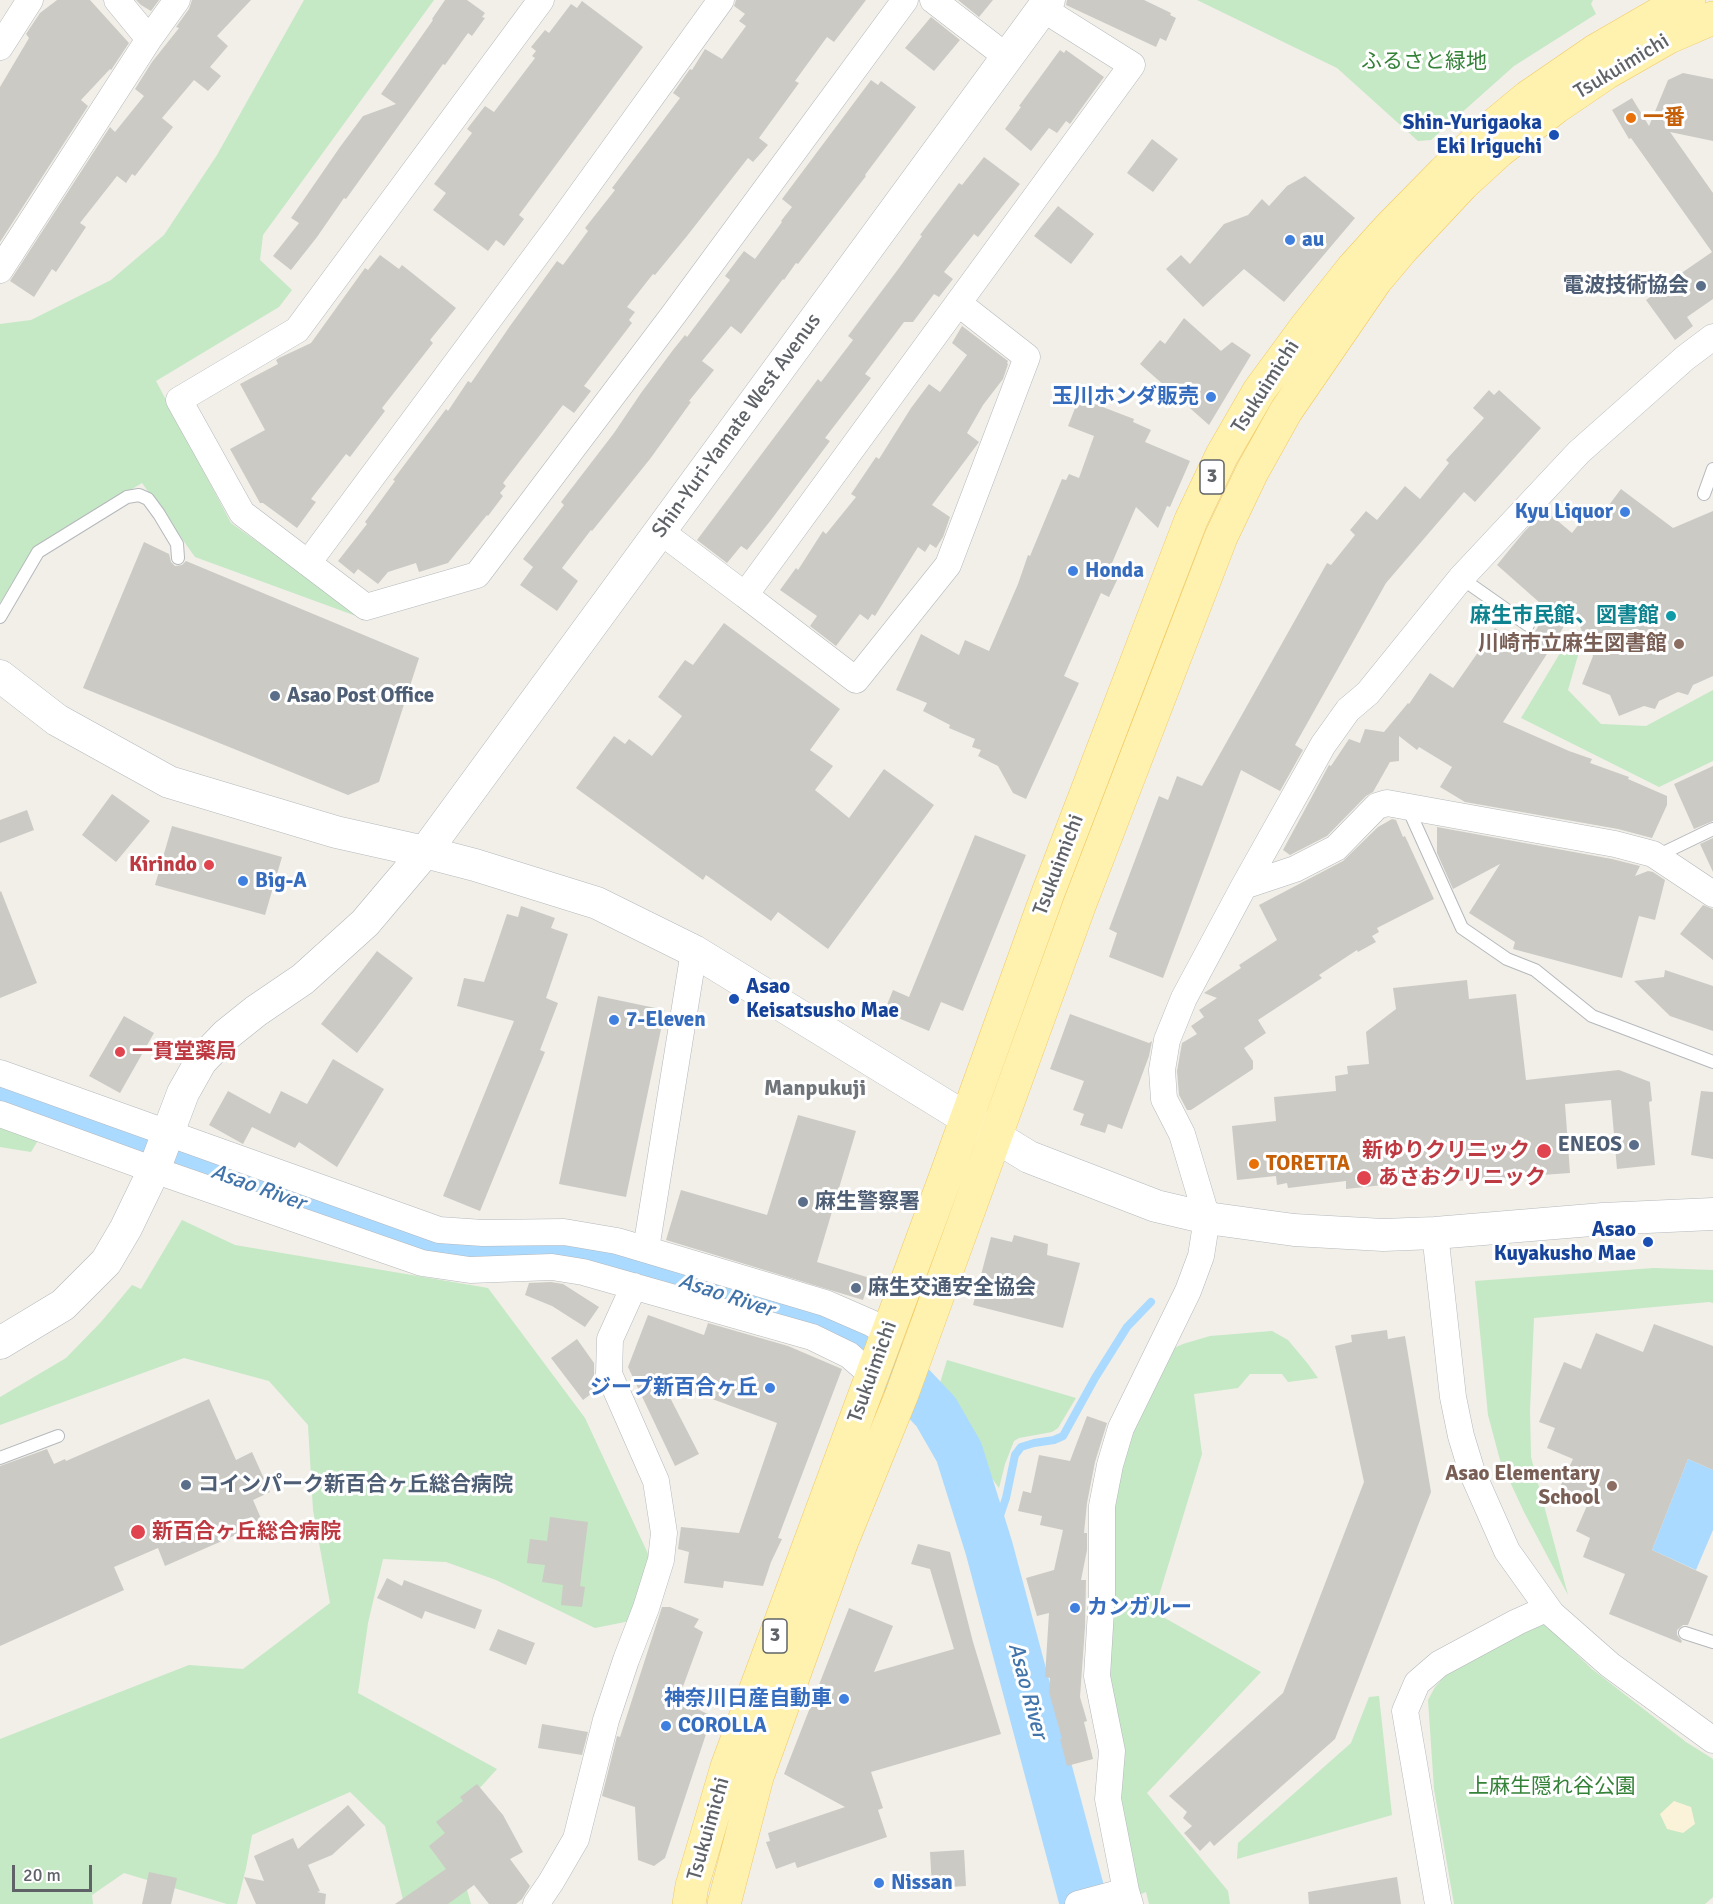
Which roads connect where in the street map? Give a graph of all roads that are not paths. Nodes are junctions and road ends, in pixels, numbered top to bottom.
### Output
1 (30, 0) edge
2 (117, 0) edge
3 (177, 0) edge
4 (541, 0) edge
5 (721, 0) edge
6 (905, 0) edge
7 (933, 0) edge
8 (1689, 0) edge
9 (1046, 5) edge
10 (1713, 18) edge
11 (149, 39) junction
12 (0, 47) edge
13 (1007, 57) junction
14 (0, 270) edge
15 (958, 303) junction
16 (1713, 337) edge
17 (1713, 469) edge
18 (1704, 494) dead end
19 (660, 531) junction
20 (178, 558) dead end
21 (308, 563) junction
22 (1461, 578) junction
23 (745, 595) junction
24 (0, 617) edge
25 (1528, 625) dead end
26 (0, 676) edge
27 (1407, 805) junction
28 (1713, 829) edge
29 (425, 852) junction
30 (1657, 856) junction
31 (1244, 885) junction
32 (1713, 894) edge
33 (694, 951) junction
34 (1713, 1062) edge
35 (0, 1073) edge
36 (0, 1114) edge
37 (965, 1119) junction
38 (995, 1136) junction
39 (161, 1150) junction
40 (1713, 1214) edge
41 (1207, 1218) junction
42 (1435, 1233) junction
43 (646, 1250) junction
44 (668, 1277) junction
45 (634, 1286) junction
46 (0, 1343) edge
47 (879, 1356) junction
48 (58, 1436) dead end
49 (0, 1458) edge
50 (1546, 1609) junction
51 (1685, 1633) dead end
52 (1713, 1642) edge
53 (1713, 1740) edge
54 (1128, 1898) edge
55 (1088, 1901) edge
56 (536, 1904) edge
57 (689, 1904) edge
58 (724, 1904) edge
59 (1438, 1904) edge

1 - 12 street
2 - 11 street
3 - 11 street
4 - 21 street
5 - 21 street
6 - 21 street
7 - 13 street
8 - 37 main road, Tsukuimichi / 3
9 - 13 street, Shin-Yuri-Yamate West Avenus
9 - 15 street
10 - 38 main road, Tsukuimichi / 3
11 - 14 street
13 - 19 street, Shin-Yuri-Yamate West Avenus
15 - 23 street
15 - 23 street
16 - 22 street
17 - 18 lane
19 - 23 street
19 - 29 street, Shin-Yuri-Yamate West Avenus
20 - 24 lane
22 - 25 lane
22 - 31 street
26 - 29 street
27 - 30 street
27 - 31 street
27 - 34 lane
28 - 30 lane
29 - 33 street
29 - 39 street, Shin-Yuri-Yamate West Avenus
30 - 32 street
31 - 41 street
33 - 37 street
33 - 43 street
35 - 39 street
36 - 39 street
37 - 38 street
37 - 47 main road, Tsukuimichi / 3
38 - 41 street
38 - 58 main road, Tsukuimichi / 3
39 - 43 street
39 - 45 street
39 - 46 street, Shin-Yuri-Yamate West Avenus
40 - 42 street
41 - 42 street
41 - 54 street
42 - 50 street
43 - 44 street
44 - 45 street
44 - 47 street
44 - 47 street
45 - 56 street
47 - 57 main road, Tsukuimichi / 3
48 - 49 lane
50 - 53 street
50 - 59 street
51 - 52 lane
54 - 55 street

